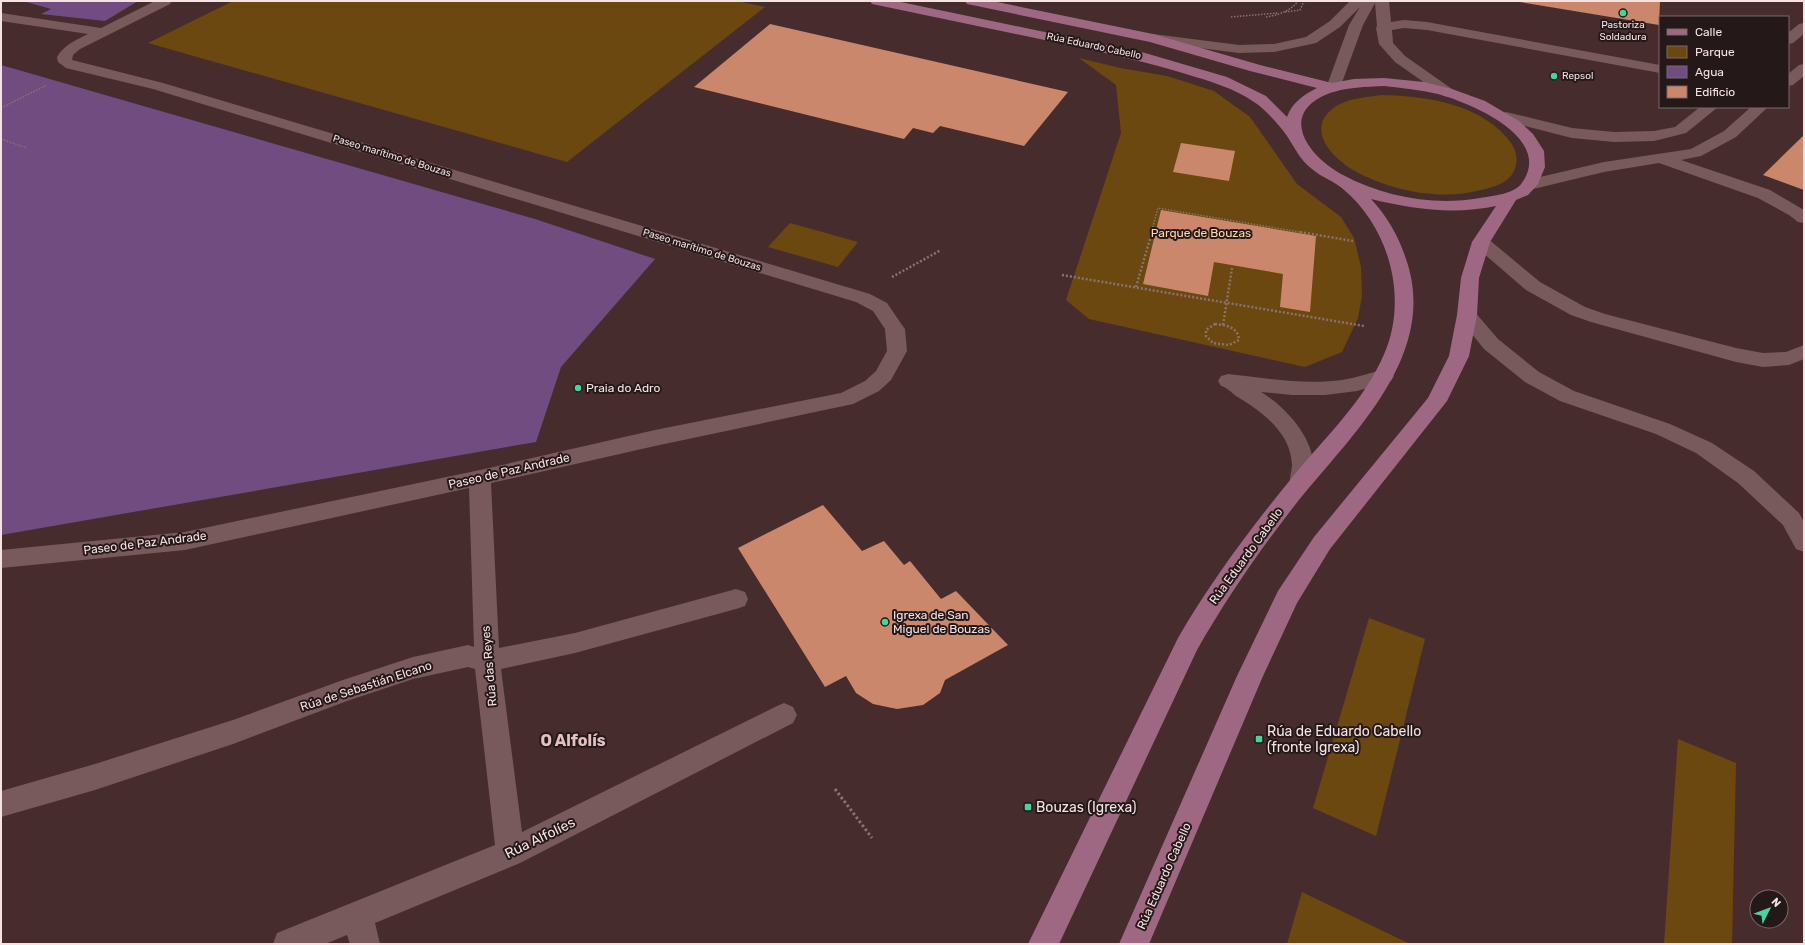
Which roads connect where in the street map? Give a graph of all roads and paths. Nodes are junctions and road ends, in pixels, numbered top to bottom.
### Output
1 (165, 1) edge
2 (877, 1) edge
3 (972, 1) edge
4 (1304, 1) edge
5 (1358, 1) edge
6 (1370, 1) edge
7 (1382, 1) edge
8 (1, 17) edge
9 (1225, 18) dead end
10 (1804, 27) edge
11 (1383, 28) junction
12 (102, 32) junction
13 (1153, 38) junction
14 (1789, 39) edge
15 (1804, 68) edge
16 (1659, 69) edge
17 (1789, 81) edge
18 (47, 85) dead end
19 (1333, 88) junction
20 (1447, 92) junction
21 (1, 108) edge
22 (1709, 108) edge
23 (1759, 108) edge
24 (1506, 117) junction
25 (1292, 132) junction
26 (1, 139) edge
27 (27, 148) dead end
28 (1664, 159) junction
29 (1348, 184) junction
30 (1529, 185) junction
31 (1509, 198) junction
32 (1804, 218) edge
33 (1353, 241) dead end
34 (1481, 242) junction
35 (941, 250) dead end
36 (1232, 268) dead end
37 (1062, 275) dead end
38 (890, 279) dead end
39 (1136, 287) junction
40 (833, 290) joint
41 (1226, 302) junction
42 (1467, 315) junction
43 (1223, 325) junction
44 (1364, 326) dead end
45 (1804, 352) edge
46 (1384, 376) junction
47 (480, 478) junction
48 (1300, 483) junction
49 (1804, 543) edge
50 (1, 559) edge
51 (736, 599) dead end
52 (487, 661) junction
53 (784, 715) dead end
54 (835, 790) dead end
55 (1, 804) edge
56 (872, 838) dead end
57 (510, 853) junction
58 (358, 915) junction
59 (288, 944) edge
60 (364, 944) edge
61 (1043, 944) edge
62 (1134, 944) edge

1 - 12 street, Paseo marítimo de Bouzas
2 - 25 main road, Rúa Eduardo Cabello
3 - 13 main road, Rúa Eduardo Cabello
4 - 9 path
5 - 13 street
6 - 19 street
7 - 11 street
8 - 12 street
10 - 14 street
11 - 16 street
11 - 20 street
12 - 40 street, Paseo marítimo de Bouzas
13 - 19 main road, Rúa Eduardo Cabello
15 - 17 street
18 - 21 path
19 - 20 main road
19 - 25 main road
20 - 24 main road
22 - 24 street
23 - 28 street
24 - 30 main road
25 - 29 main road, Rúa Eduardo Cabello
26 - 27 path
28 - 30 street
28 - 32 street
29 - 31 main road
29 - 46 main road, Rúa Eduardo Cabello
30 - 31 main road
31 - 34 main road, Rúa Eduardo Cabello
33 - 39 path
34 - 42 main road, Rúa Eduardo Cabello
34 - 45 street
35 - 38 path
36 - 41 path
37 - 39 path
39 - 41 path
40 - 47 street, Paseo de Paz Andrade
41 - 43 path
41 - 44 path
42 - 49 street
42 - 62 main road, Rúa Eduardo Cabello
43 - 43 path
46 - 48 main road, Rúa Eduardo Cabello
46 - 48 street
47 - 50 street, Paseo de Paz Andrade
47 - 52 street, Rúa das Reyes
48 - 61 main road, Rúa Eduardo Cabello
51 - 52 street, Rúa de Sebastián Elcano
52 - 55 street, Rúa de Sebastián Elcano
52 - 57 street, Rúa das Reyes
53 - 57 street, Rúa Alfolíes
54 - 56 path
57 - 58 street, Rúa Alfolíes
58 - 59 street, Rúa Alfolíes
58 - 60 street

